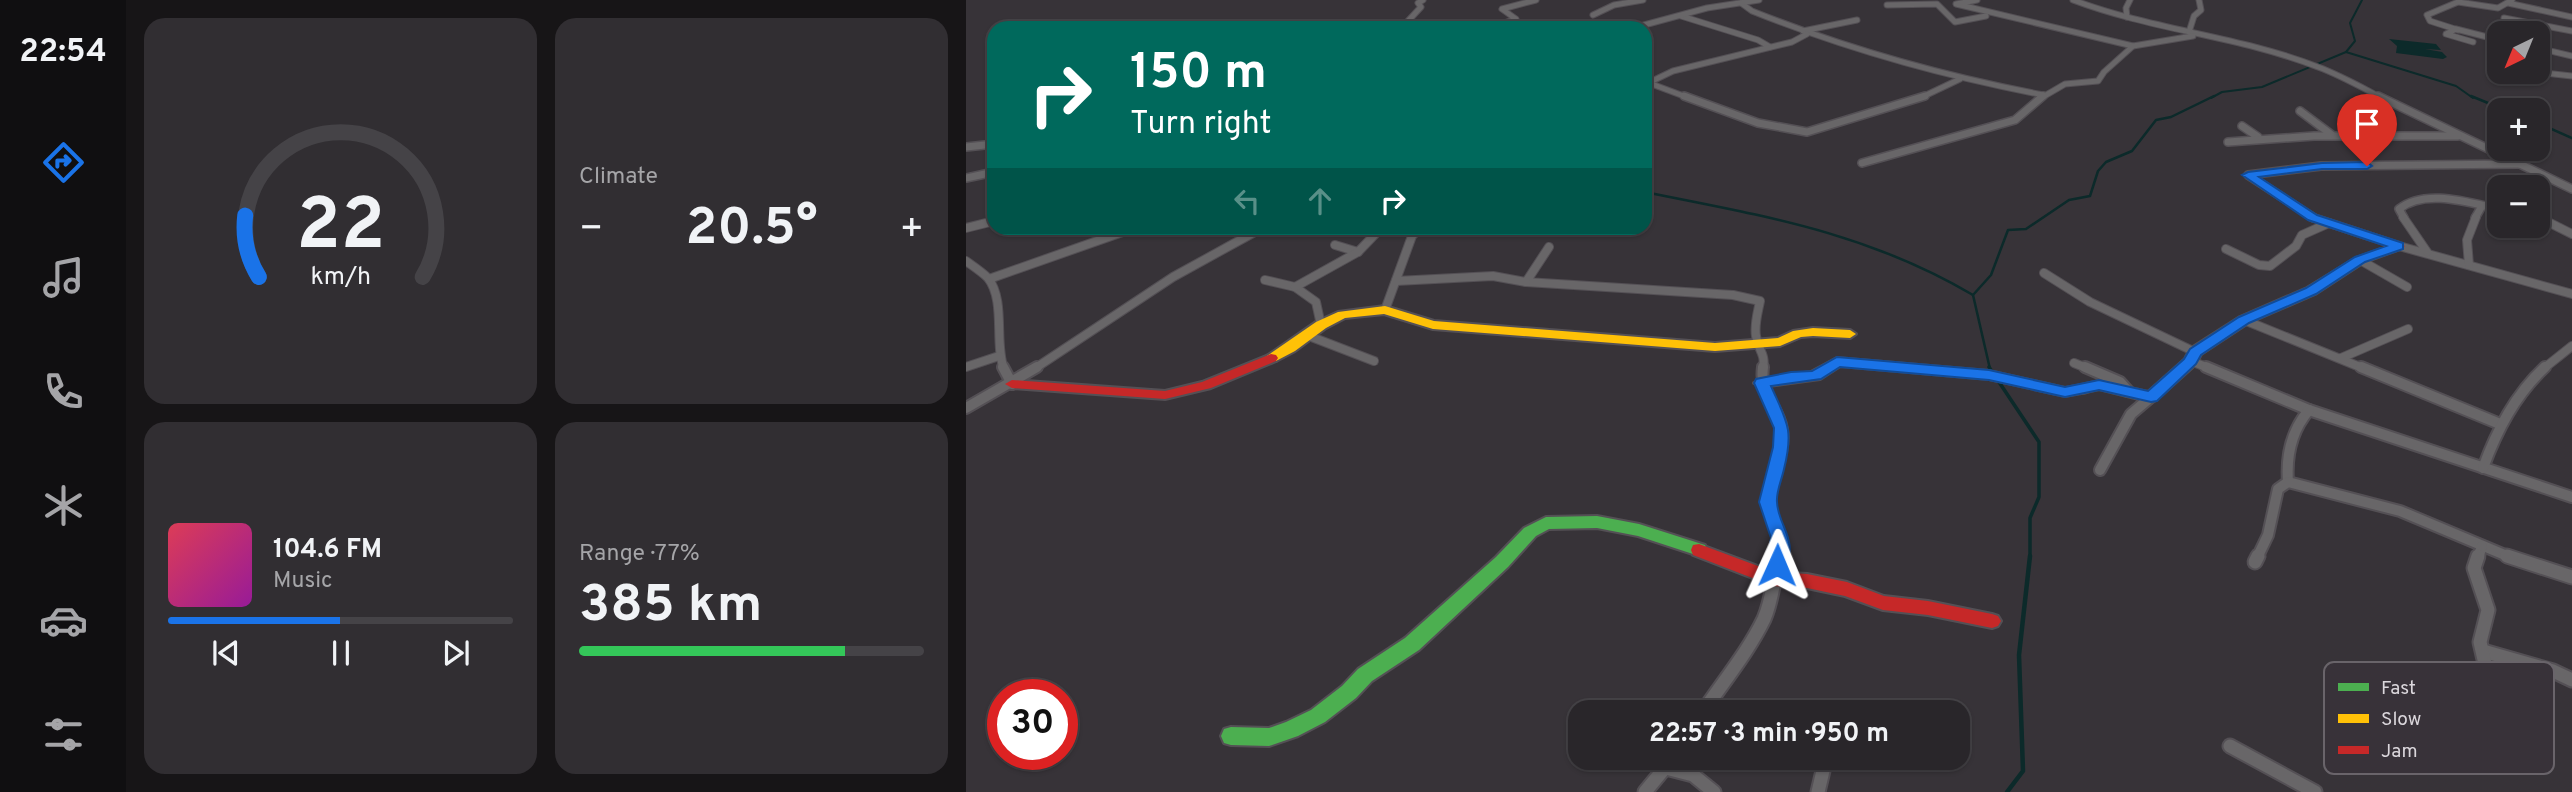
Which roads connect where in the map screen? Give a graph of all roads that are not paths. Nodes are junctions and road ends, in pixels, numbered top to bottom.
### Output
1 (1423, 0) edge
2 (1536, 0) edge
3 (1643, 0) edge
4 (1714, 0) edge
5 (1759, 0) edge
6 (1977, 0) edge
7 (2073, 0) edge
8 (2130, 0) edge
9 (2199, 0) edge
10 (1954, 1) edge
11 (2510, 1) edge
12 (1741, 4) junction
13 (1887, 5) dead end
14 (1721, 6) junction
15 (1593, 15) dead end
16 (1994, 15) junction
17 (1681, 16) junction
18 (2572, 17) edge
19 (2127, 18) junction
20 (2504, 18) dead end
21 (1857, 20) dead end
22 (1408, 21) edge
23 (1510, 21) edge
24 (1652, 23) edge
25 (2458, 30) junction
26 (1805, 32) junction
27 (2189, 32) junction
28 (2572, 32) edge
29 (2197, 34) junction
30 (2487, 37) edge
31 (2473, 42) dead end
32 (2133, 46) junction
33 (1770, 47) junction
34 (2550, 51) edge
35 (2572, 56) edge
36 (2550, 74) edge
37 (2572, 76) edge
38 (1961, 79) junction
39 (1652, 82) edge
40 (1652, 86) edge
41 (2044, 95) junction
42 (2300, 111) dead end
43 (2242, 126) dead end
44 (2333, 135) junction
45 (2466, 136) junction
46 (2258, 137) junction
47 (2228, 142) dead end
48 (987, 146) edge
49 (966, 147) edge
50 (1861, 163) dead end
51 (2521, 164) junction
52 (987, 174) edge
53 (966, 178) edge
54 (2572, 189) edge
55 (2482, 206) junction
56 (2487, 207) edge
57 (987, 223) edge
58 (2329, 223) junction
59 (2550, 223) edge
60 (966, 228) edge
61 (2572, 234) edge
62 (1114, 235) edge
63 (1249, 235) edge
64 (1374, 235) edge
65 (1413, 235) edge
66 (1335, 245) dead end
67 (2399, 246) junction
68 (1549, 247) dead end
69 (2226, 249) dead end
70 (1358, 252) junction
71 (2427, 252) junction
72 (2360, 260) junction
73 (966, 261) edge
74 (2469, 265) junction
75 (2043, 273) dead end
76 (989, 279) junction
77 (1265, 280) dead end
78 (1396, 282) junction
79 (1526, 282) junction
80 (1295, 287) junction
81 (2407, 287) dead end
82 (2572, 294) edge
83 (1385, 310) junction
84 (2244, 320) junction
85 (1321, 325) junction
86 (2408, 329) dead end
87 (1850, 334) dead end
88 (1310, 336) junction
89 (1755, 342) junction
90 (2572, 346) edge
91 (999, 356) junction
92 (2193, 357) junction
93 (2342, 358) junction
94 (1374, 361) dead end
95 (2074, 363) dead end
96 (966, 367) edge
97 (1761, 383) junction
98 (1012, 384) junction
99 (2128, 391) junction
100 (2151, 397) junction
101 (966, 408) edge
102 (2309, 410) junction
103 (2500, 424) junction
104 (2483, 468) junction
105 (2100, 470) dead end
106 (2288, 482) junction
107 (2572, 497) edge
108 (2482, 546) junction
109 (2255, 562) dead end
110 (2572, 578) edge
111 (1773, 579) junction
112 (1992, 621) dead end
113 (2483, 651) junction
114 (2485, 662) edge
115 (2522, 662) edge
116 (2554, 671) edge
117 (2572, 680) edge
118 (1711, 700) edge
119 (1231, 736) dead end
120 (2230, 746) dead end
121 (1663, 770) edge
122 (1683, 770) edge
123 (1823, 770) edge
124 (1645, 792) edge
125 (1714, 792) edge
126 (1818, 792) edge
127 (2315, 792) edge

1 - 22 street
2 - 23 street
3 - 15 street
4 - 14 street
5 - 12 street
6 - 10 street
7 - 19 street
8 - 19 street
9 - 27 street
10 - 16 street
11 - 18 street
11 - 25 street
12 - 14 street
12 - 26 street
13 - 16 street
14 - 17 street
16 - 32 street
17 - 24 street
17 - 33 street
19 - 27 street
20 - 28 street
21 - 26 street
25 - 30 street
25 - 31 street
26 - 33 street
26 - 38 street
27 - 29 street
29 - 32 street
29 - 45 street
32 - 41 street
33 - 39 street
34 - 35 street
36 - 37 street
38 - 40 street
38 - 41 street
41 - 50 street
42 - 44 street
43 - 46 street
44 - 45 street
44 - 46 street
45 - 51 street
46 - 47 street
48 - 49 street
51 - 54 street
51 - 58 street
52 - 53 street
55 - 56 street
55 - 71 street
55 - 74 street
57 - 60 street
58 - 67 street
58 - 69 street
59 - 61 street
62 - 76 street
63 - 98 street
64 - 70 street
65 - 78 street
66 - 70 street
67 - 71 street
67 - 72 street
68 - 79 street
70 - 80 street
71 - 74 street
72 - 81 street
72 - 84 street
73 - 76 street
74 - 82 street
75 - 92 street
76 - 91 street
77 - 80 street
78 - 79 street
78 - 83 street
79 - 89 street
80 - 85 street
83 - 85 street
83 - 89 street
84 - 92 street
84 - 93 street
85 - 88 street
86 - 93 street
87 - 89 street
88 - 94 street
88 - 98 street
89 - 97 street
90 - 103 street
91 - 96 street
91 - 98 street
92 - 100 street
92 - 102 street
93 - 103 street
95 - 99 street
97 - 99 street
97 - 111 street
98 - 101 street
99 - 100 street
100 - 105 street
102 - 104 street
102 - 106 street
103 - 104 street
104 - 107 street
106 - 108 street
106 - 109 street
108 - 110 street
108 - 113 street
111 - 112 street
111 - 118 street
111 - 119 street
113 - 114 street
113 - 115 street
116 - 117 street
120 - 127 street
121 - 124 street
122 - 125 street
123 - 126 street

